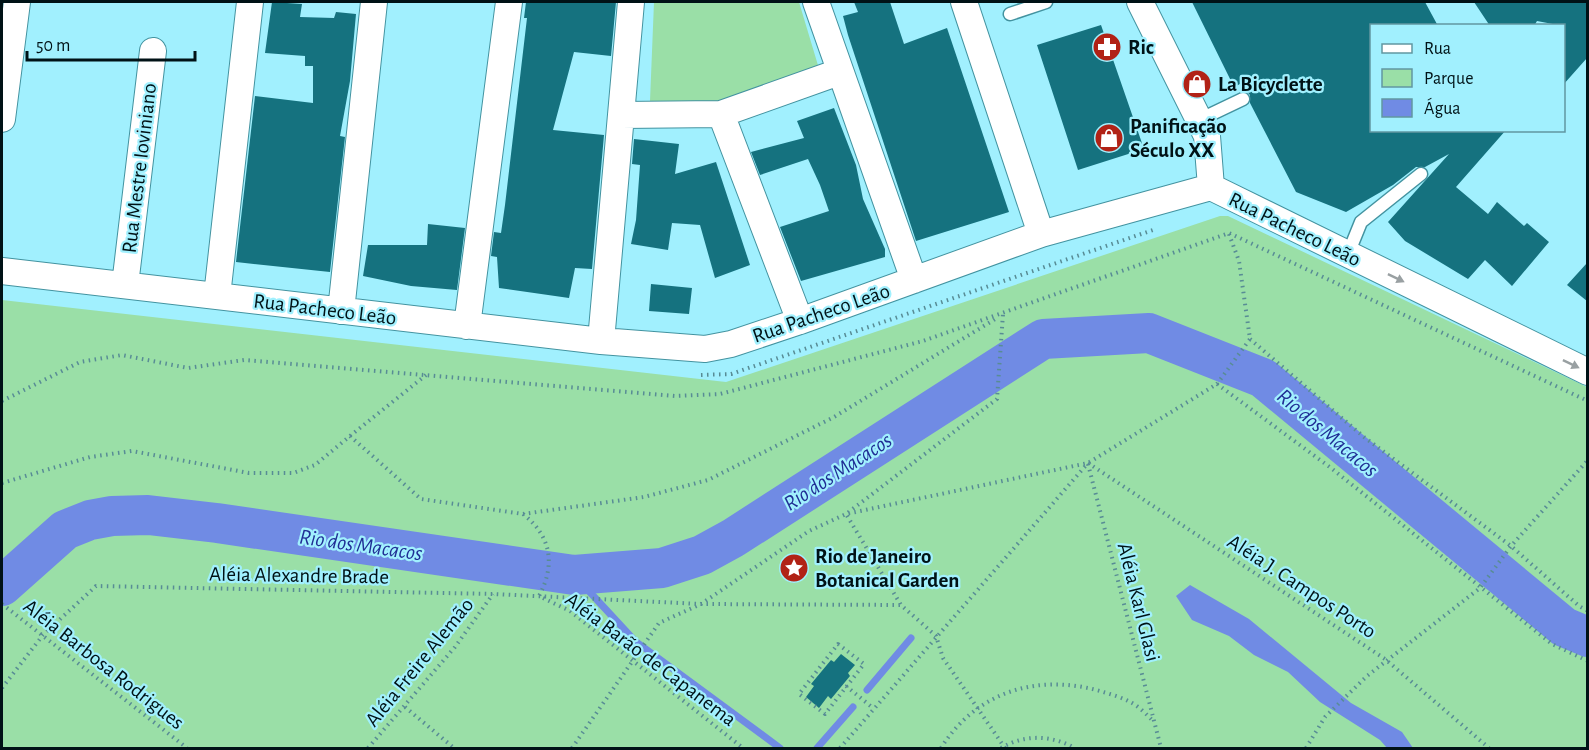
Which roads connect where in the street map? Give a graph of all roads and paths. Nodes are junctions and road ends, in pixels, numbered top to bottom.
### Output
1 (17, 2) edge
2 (250, 2) edge
3 (374, 2) edge
4 (509, 2) edge
5 (631, 2) edge
6 (816, 2) edge
7 (964, 2) edge
8 (1046, 2) edge
9 (1140, 2) edge
10 (1010, 14) dead end
11 (153, 51) dead end
12 (839, 72) junction
13 (1244, 99) dead end
14 (721, 114) junction
15 (621, 115) junction
16 (2, 119) edge
17 (1199, 120) junction
18 (1421, 174) dead end
19 (1211, 187) junction
20 (1229, 233) junction
21 (1041, 234) junction
22 (1348, 254) junction
23 (2, 271) edge
24 (914, 280) junction
25 (125, 285) junction
26 (217, 296) junction
27 (342, 311) junction
28 (1003, 314) junction
29 (800, 321) junction
30 (467, 326) junction
31 (1250, 339) junction
32 (601, 341) junction
33 (1587, 372) edge
34 (426, 374) junction
35 (1217, 384) junction
36 (2, 401) edge
37 (1587, 401) edge
38 (350, 436) junction
39 (1587, 460) edge
40 (1088, 463) junction
41 (2, 483) edge
42 (523, 514) junction
43 (846, 514) junction
44 (1511, 546) junction
45 (1480, 588) junction
46 (493, 594) junction
47 (539, 596) junction
48 (701, 604) junction
49 (3, 605) edge
50 (901, 605) junction
51 (1587, 611) edge
52 (43, 635) junction
53 (936, 636) junction
54 (1385, 659) junction
55 (1587, 661) edge
56 (631, 662) junction
57 (846, 686) junction
58 (2, 688) edge
59 (405, 707) junction
60 (977, 707) junction
61 (873, 708) junction
62 (1155, 722) junction
63 (187, 748) edge
64 (368, 748) edge
65 (454, 748) edge
66 (572, 748) edge
67 (743, 748) edge
68 (840, 748) edge
69 (941, 748) edge
70 (1003, 748) edge
71 (1075, 748) edge
72 (1161, 748) edge
73 (1305, 748) edge
74 (1489, 748) edge

1 - 16 street
2 - 26 street
3 - 27 street
4 - 30 street
5 - 15 street
6 - 12 street
7 - 21 street
8 - 10 lane
9 - 17 street
11 - 25 street, Rua Mestre Ioviniano
12 - 14 street
12 - 24 street
13 - 17 lane
14 - 15 street
14 - 29 street
15 - 32 street
17 - 19 street
18 - 22 lane
19 - 21 street, Rua Pacheco Leão
19 - 22 street, Rua Pacheco Leão
20 - 28 path
20 - 31 path
20 - 37 path
21 - 24 street, Rua Pacheco Leão
22 -> 33 street, Rua Pacheco Leão
23 - 25 street, Rua Pacheco Leão
24 - 29 street, Rua Pacheco Leão
25 - 26 street, Rua Pacheco Leão
26 - 27 street, Rua Pacheco Leão
27 - 30 street, Rua Pacheco Leão
28 - 34 path
28 - 42 path
28 - 43 path
29 - 32 street, Rua Pacheco Leão
30 - 32 street, Rua Pacheco Leão
31 - 35 path
31 - 44 path
34 - 36 path
34 - 38 path
35 - 40 path
35 - 45 path
38 - 41 path
38 - 42 path
39 - 44 path
40 - 43 path
40 - 53 path
40 - 54 path, Aléia J. Campos Porto
40 - 62 path, Aléia Karl Glasi
42 - 47 path
43 - 48 path
43 - 50 path
44 - 45 path
44 - 51 path
45 - 54 path
45 - 55 path
46 - 47 path, Aléia Alexandre Brade
46 - 52 path, Aléia Alexandre Brade
46 - 59 path, Aléia Freire Alemão
47 - 48 path, Aléia Alexandre Brade
47 - 56 path, Aléia Barão de Capanema
48 - 50 path
48 - 56 path
49 - 52 path, Aléia Barbosa Rodrigues
50 - 53 path
52 - 58 path, Aléia Alexandre Brade
52 - 63 path, Aléia Barbosa Rodrigues
53 - 60 path
53 - 61 path
54 - 73 path
54 - 74 path, Aléia J. Campos Porto
56 - 66 path
56 - 67 path, Aléia Barão de Capanema
57 - 57 path
57 - 61 path
59 - 64 path, Aléia Freire Alemão
59 - 65 path
60 - 62 path
60 - 69 path
60 - 70 path
61 - 68 path
62 - 72 path, Aléia Karl Glasi
70 - 71 path

